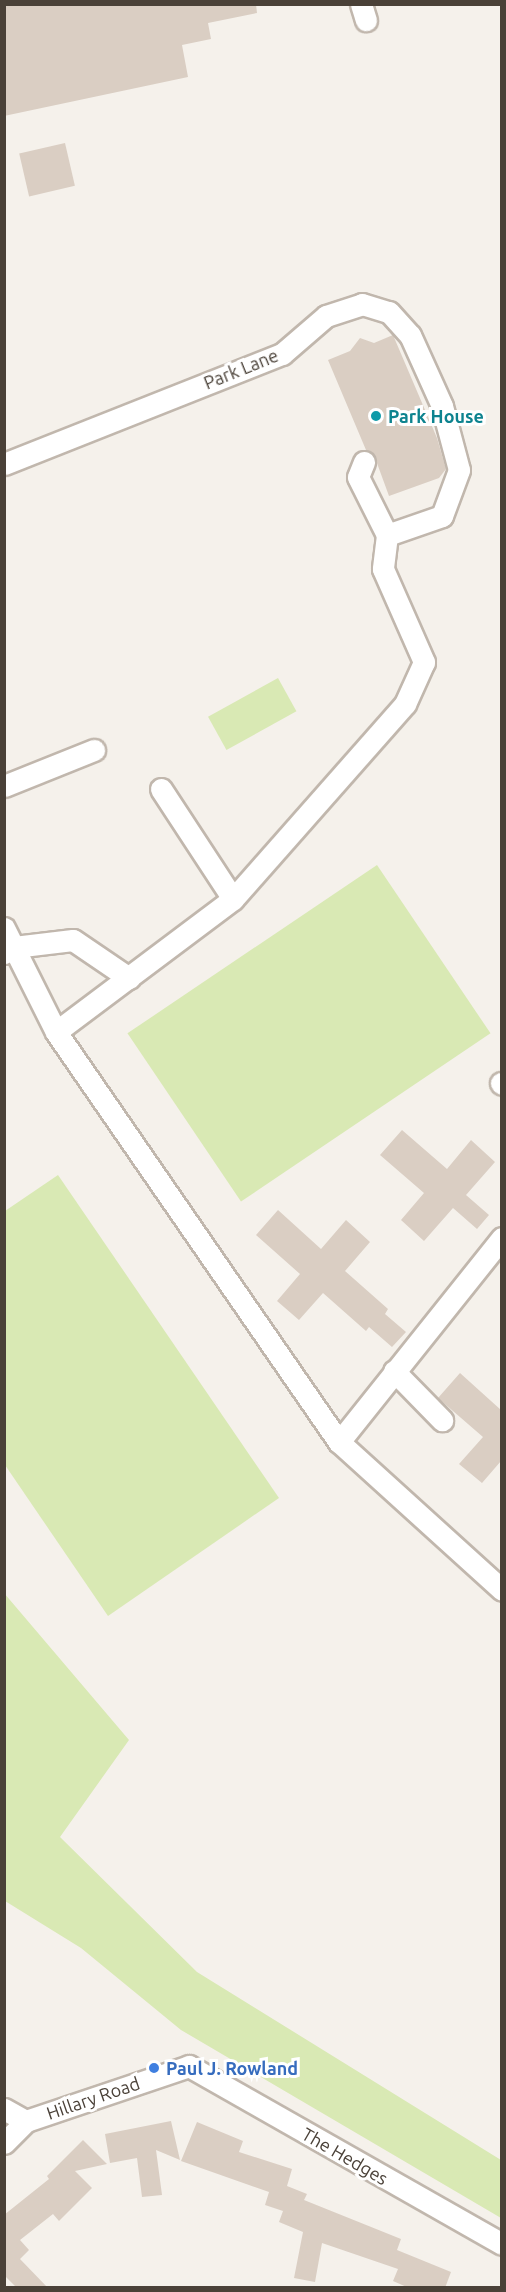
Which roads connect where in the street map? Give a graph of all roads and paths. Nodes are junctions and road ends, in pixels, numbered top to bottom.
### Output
1 (364, 462) dead end
2 (4, 464) edge
3 (387, 535) junction
4 (94, 750) dead end
5 (4, 786) edge
6 (162, 789) dead end
7 (233, 899) junction
8 (8, 943) edge
9 (129, 978) junction
10 (56, 1032) junction
11 (501, 1238) edge
12 (394, 1371) junction
13 (442, 1420) dead end
14 (339, 1442) junction
15 (501, 1590) edge
16 (189, 2066) joint
17 (4, 2109) edge
18 (26, 2121) junction
19 (4, 2143) edge
20 (501, 2244) edge

1 - 3 street
2 - 3 street, Park Lane
3 - 7 street
4 - 5 street
6 - 7 street
7 - 9 street
8 - 9 street
8 - 10 street
9 - 10 street
10 - 14 street
11 - 12 street
12 - 13 street
12 - 14 street
14 - 15 street
16 - 18 street, Hillary Road
16 - 20 street, The Hedges
17 - 18 street
18 - 19 street, Hillary Road

